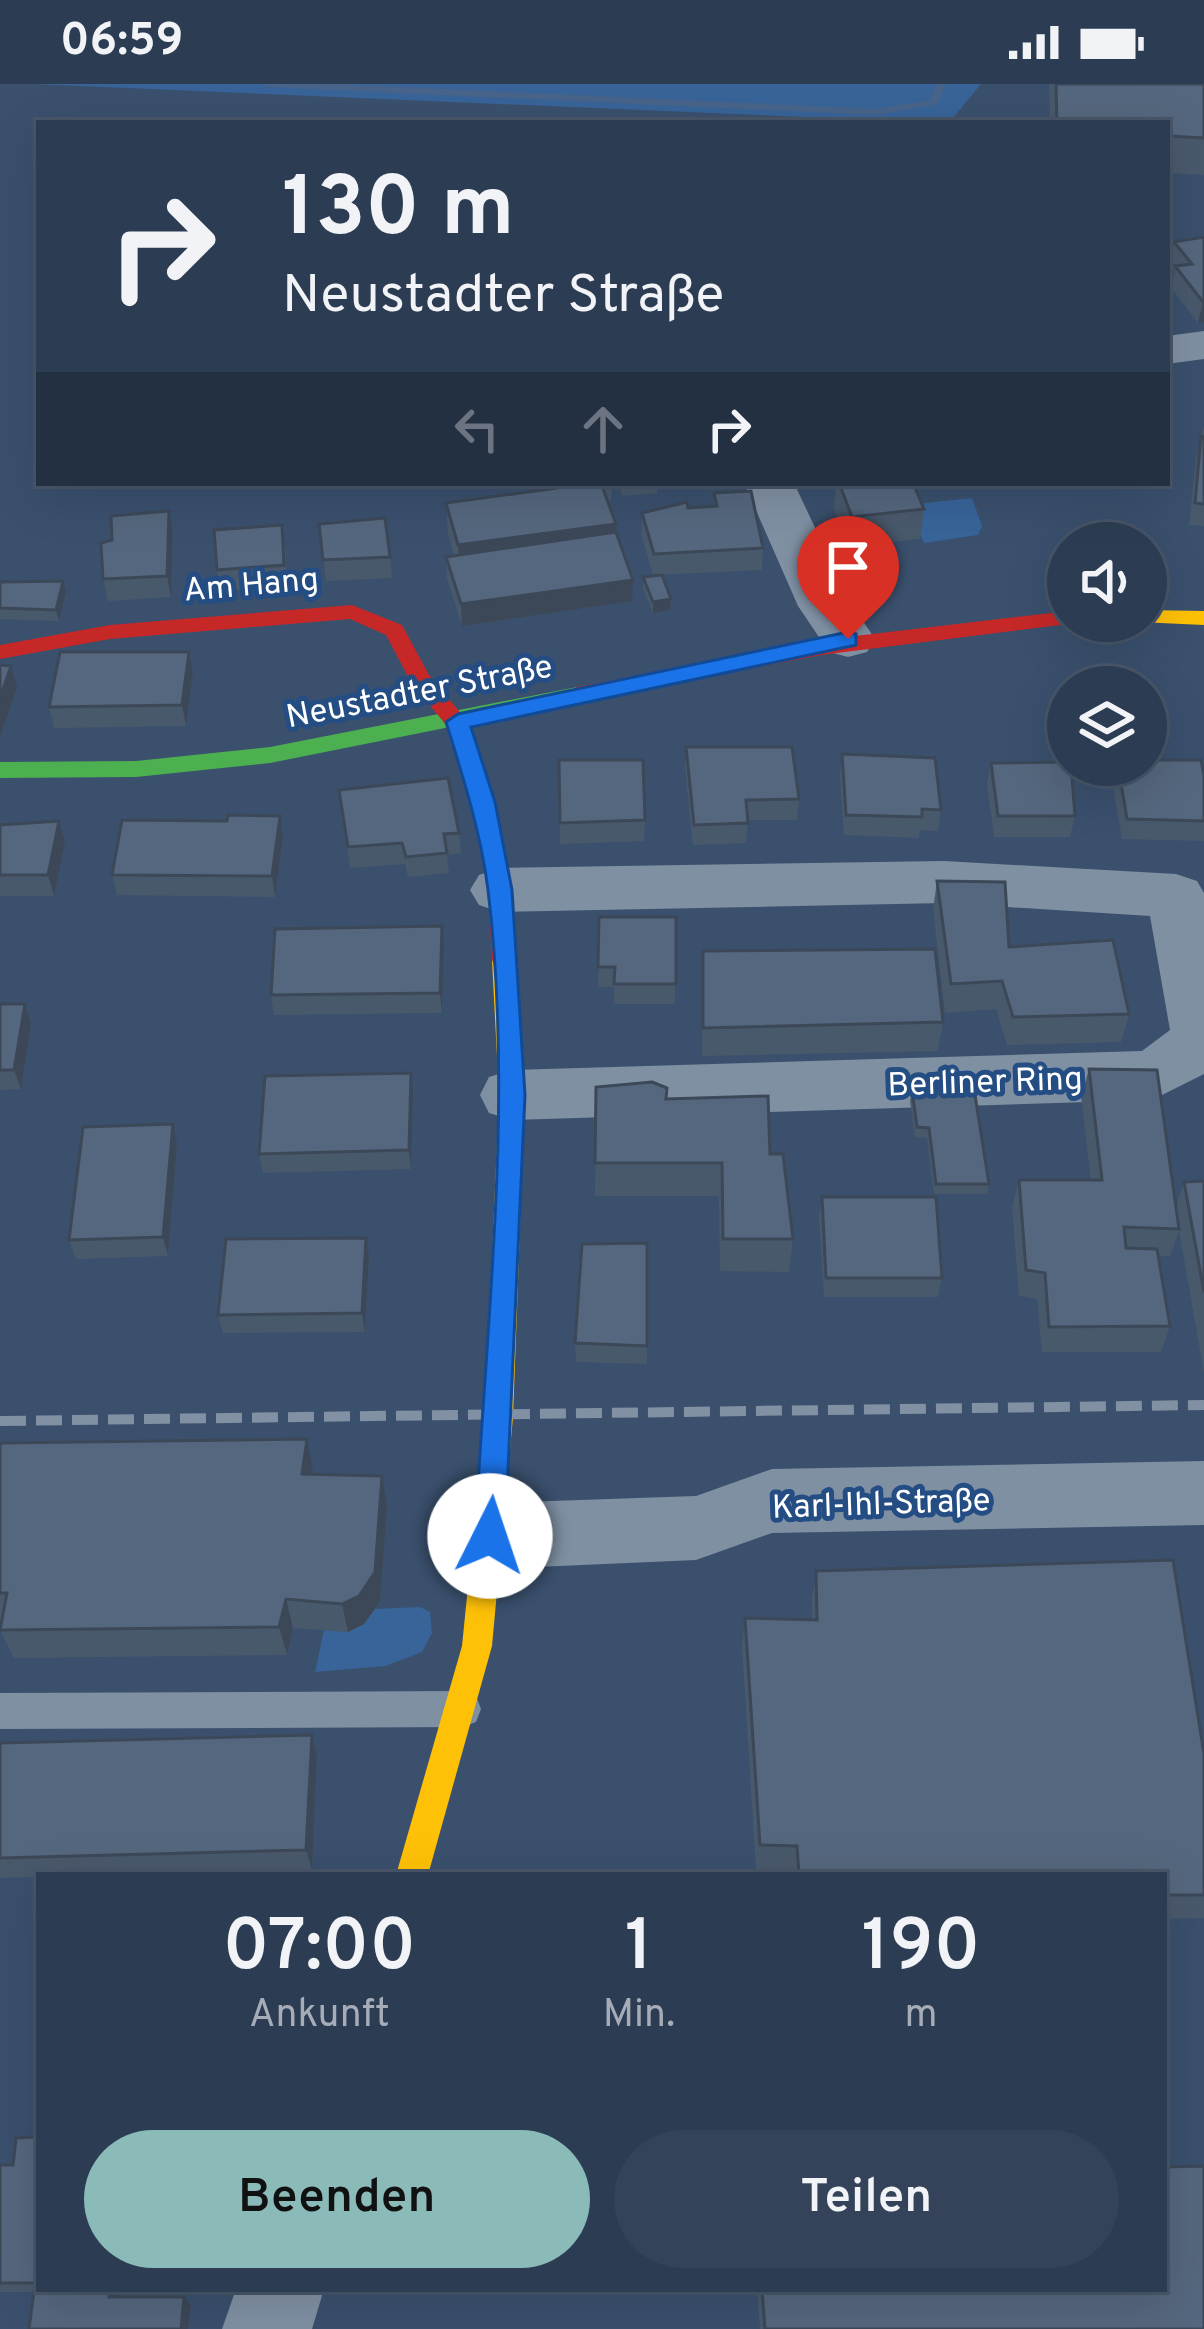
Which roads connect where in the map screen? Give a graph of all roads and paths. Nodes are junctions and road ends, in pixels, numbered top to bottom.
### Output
1 (1204, 345) edge
2 (1170, 350) edge
3 (770, 486) edge
4 (1167, 617) edge
5 (1204, 618) edge
6 (1047, 620) edge
7 (848, 639) junction
8 (0, 652) edge
9 (458, 722) junction
10 (0, 770) edge
11 (500, 890) junction
12 (1190, 898) edge
13 (512, 1095) junction
14 (1204, 1493) edge
15 (490, 1536) junction
16 (462, 1709) junction
17 (0, 1711) edge
18 (413, 1872) edge
19 (279, 2292) edge
20 (267, 2329) edge

1 - 2 street
3 - 7 street
4 - 5 street
6 - 7 street, Neustadter Straße
7 - 9 street, Neustadter Straße
8 - 9 street, Am Hang
9 - 10 street, Neustadter Straße
9 - 11 street
11 - 12 street, Berliner Ring
11 - 13 street
12 - 13 street, Berliner Ring
13 - 15 street
14 - 15 street, Karl-Ihl-Straße
15 - 16 street
16 - 17 lane
16 - 18 street
19 - 20 street

